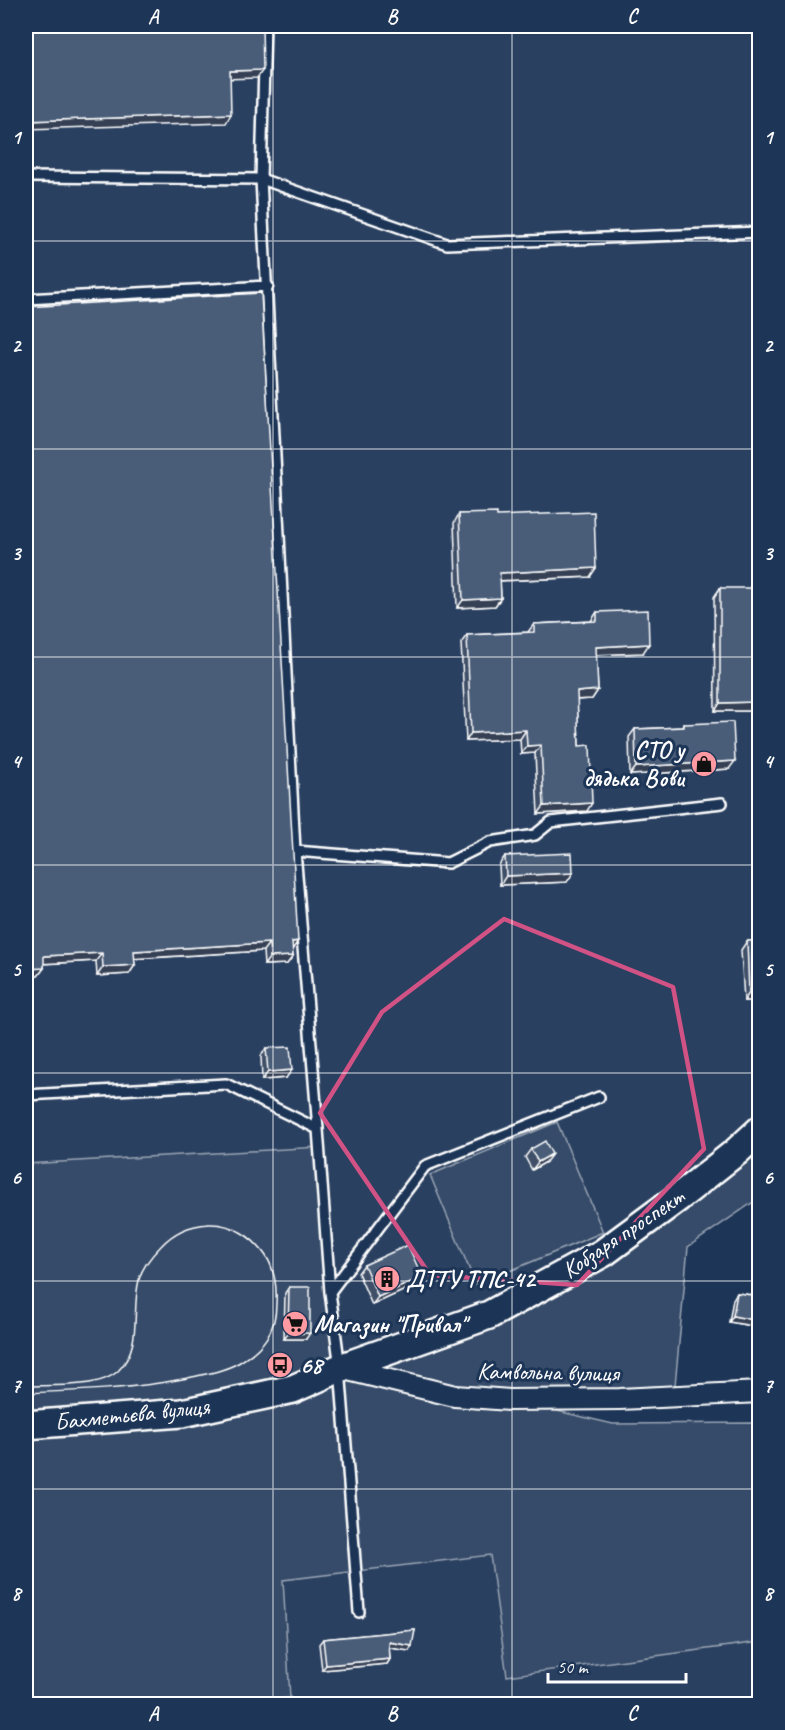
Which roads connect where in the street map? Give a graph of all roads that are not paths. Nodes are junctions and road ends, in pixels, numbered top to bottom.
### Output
1 (265, 26) edge
2 (26, 177) edge
3 (261, 179) junction
4 (759, 232) edge
5 (268, 286) junction
6 (26, 299) edge
7 (722, 803) dead end
8 (295, 851) junction
9 (26, 1095) edge
10 (599, 1097) dead end
11 (318, 1129) junction
12 (759, 1130) edge
13 (330, 1292) junction
14 (340, 1368) junction
15 (759, 1392) edge
16 (26, 1425) edge
17 (359, 1612) dead end

1 - 3 lane
2 - 3 lane
3 - 4 lane
3 - 5 lane
5 - 6 lane
5 - 8 lane
7 - 8 lane
8 - 11 lane
9 - 11 lane
10 - 13 lane
11 - 13 lane
12 - 14 main road, Кобзаря проспект
13 - 14 lane
14 - 15 street, Камвольна вулиця
14 - 16 main road, Бахметьєва вулиця
14 - 17 lane

